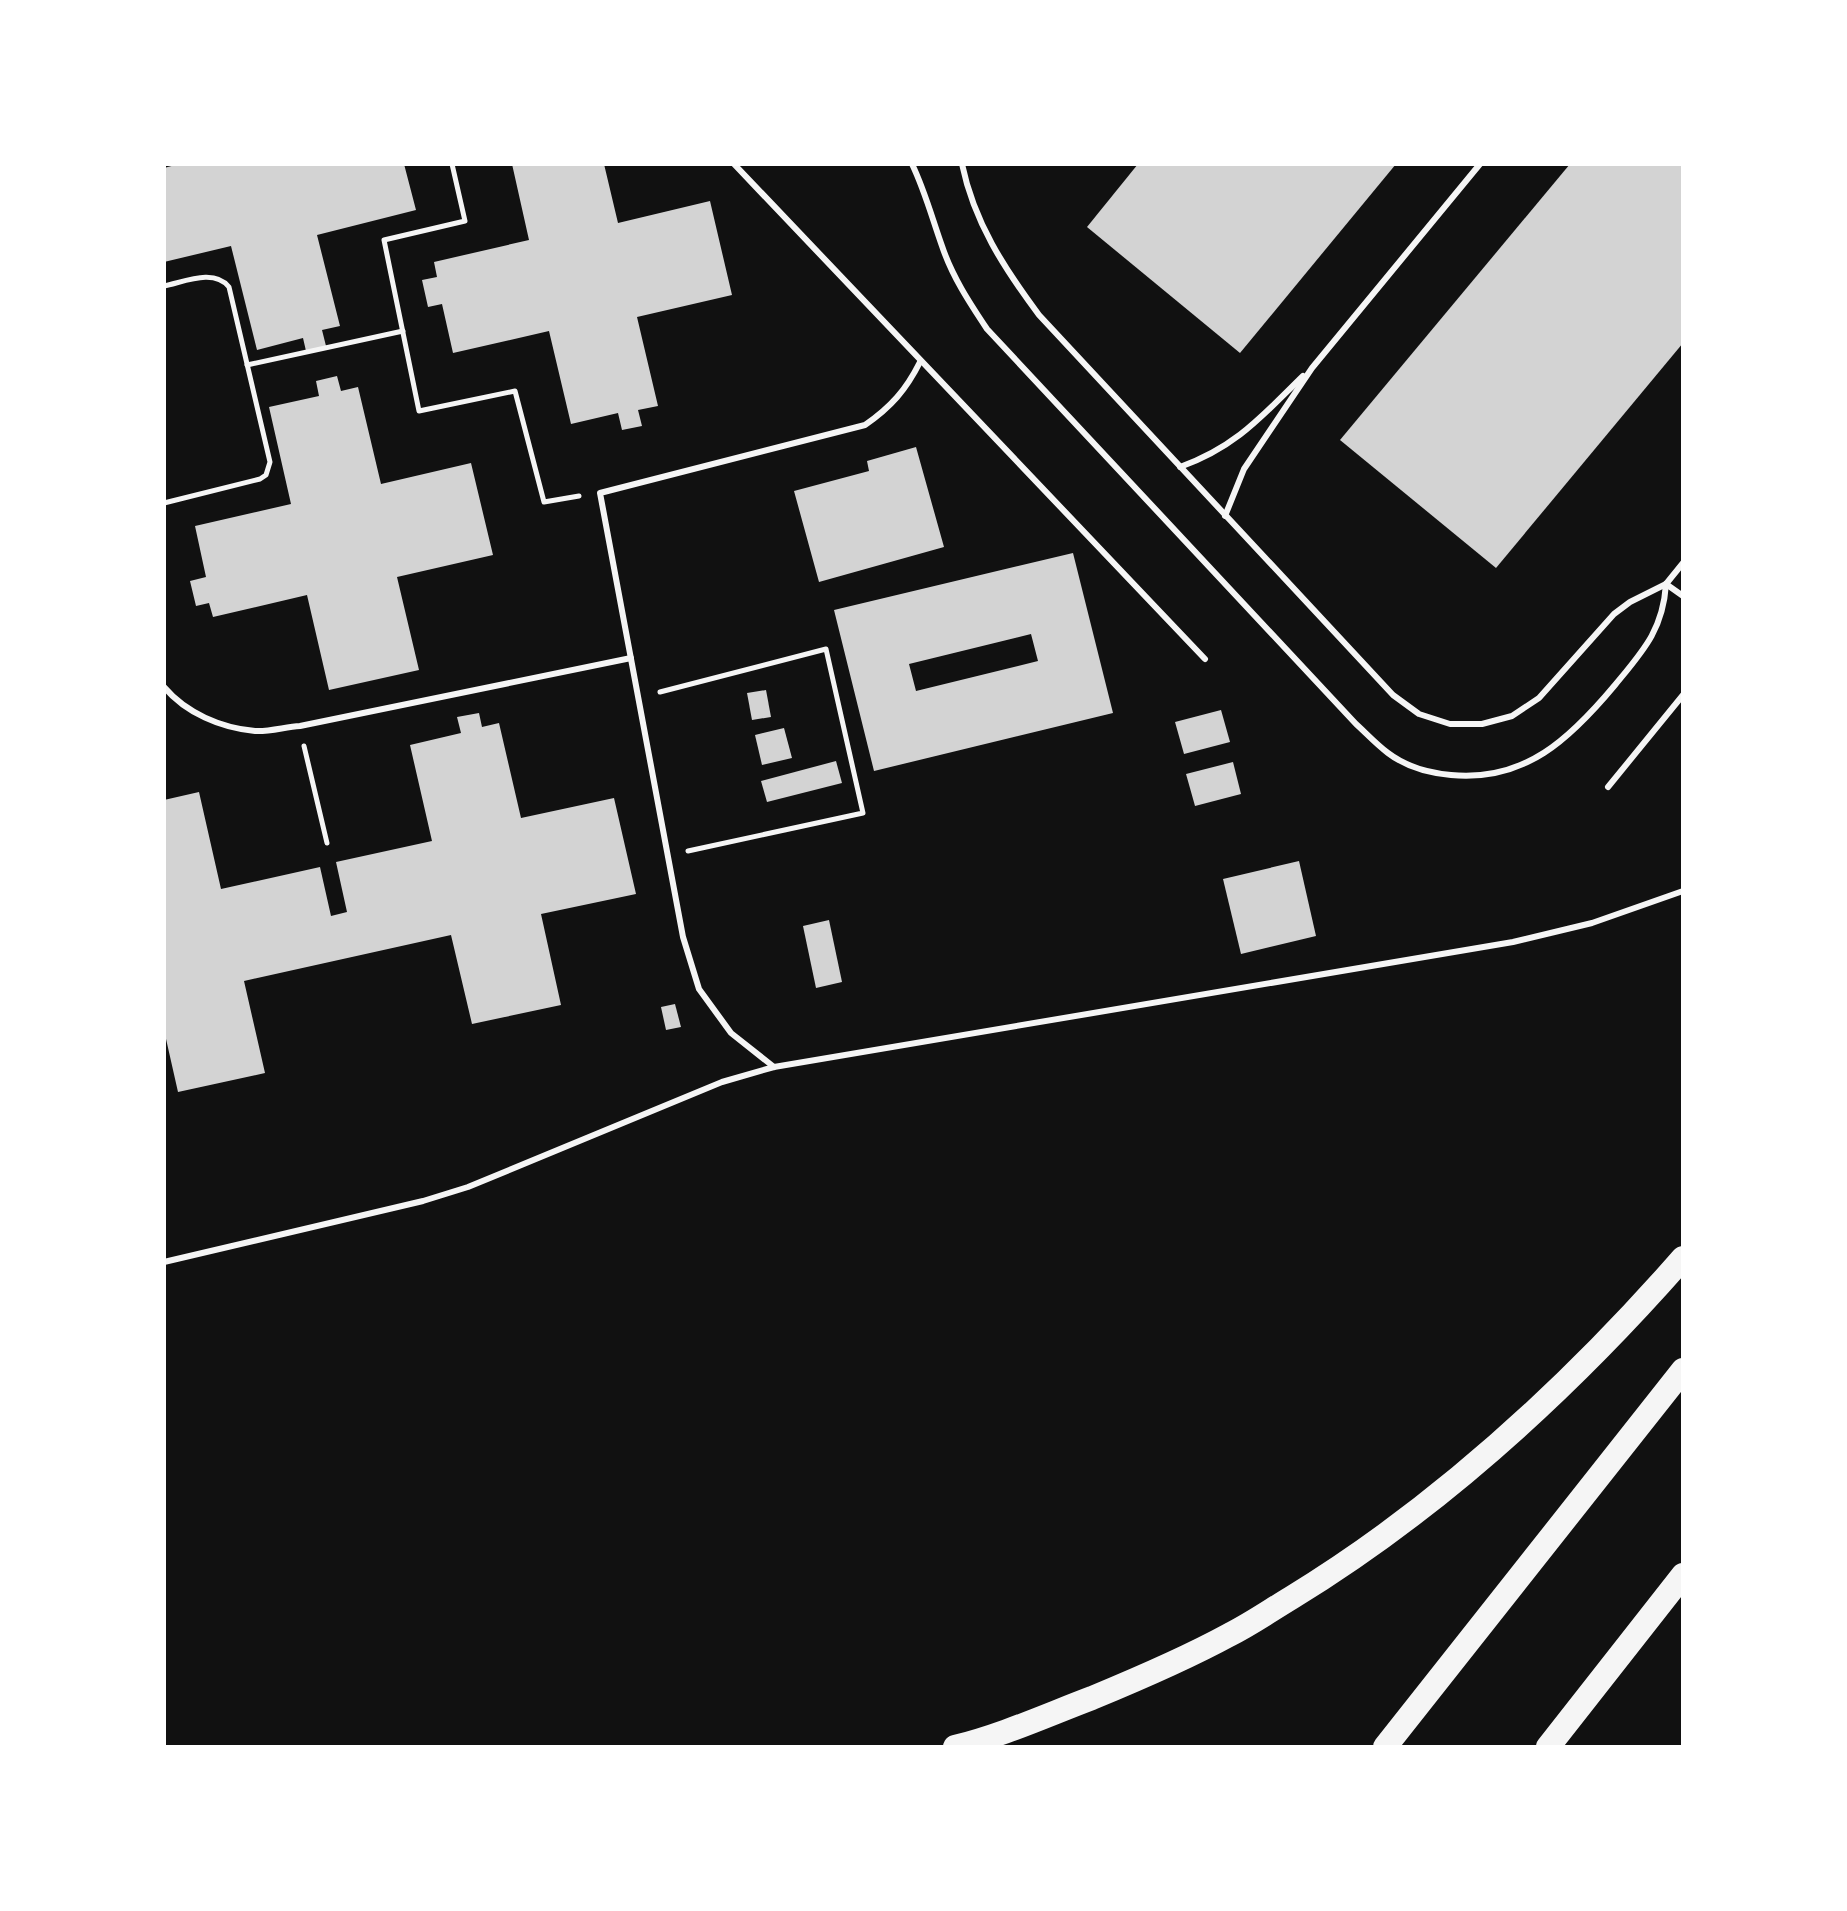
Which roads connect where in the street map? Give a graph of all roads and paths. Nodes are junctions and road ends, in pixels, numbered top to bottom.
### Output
1 (452, 164) edge
2 (734, 164) edge
3 (912, 164) edge
4 (962, 164) edge
5 (1480, 164) edge
6 (164, 286) edge
7 (403, 331) junction
8 (920, 362) junction
9 (247, 365) junction
10 (1312, 368) junction
11 (1180, 467) junction
12 (600, 493) junction
13 (164, 503) edge
14 (1225, 516) junction
15 (1683, 563) edge
16 (1666, 584) junction
17 (1683, 596) edge
18 (631, 658) junction
19 (1205, 659) dead end
20 (164, 687) edge
21 (1683, 695) edge
22 (638, 698) junction
23 (300, 726) junction
24 (1608, 787) dead end
25 (327, 843) dead end
26 (667, 855) junction
27 (1683, 891) edge
28 (774, 1067) junction
29 (1683, 1258) edge
30 (164, 1262) edge
31 (1683, 1370) edge
32 (1683, 1575) edge
33 (955, 1747) edge
34 (1385, 1747) edge
35 (1548, 1747) edge

1 - 7 path
2 - 8 lane
3 - 16 lane
4 - 11 lane
5 - 10 lane
6 - 9 path
7 - 9 path
7 - 12 path
8 - 12 lane
8 - 19 lane
9 - 13 path
10 - 11 lane
10 - 14 lane
11 - 14 lane
12 - 18 lane
14 - 16 lane
15 - 16 lane
16 - 17 lane
18 - 22 lane
18 - 23 lane
20 - 23 lane
21 - 24 lane
22 - 26 lane
22 - 26 path
23 - 25 path
26 - 28 lane
27 - 28 lane
28 - 30 lane
29 - 33 highway
31 - 34 highway
32 - 35 highway

